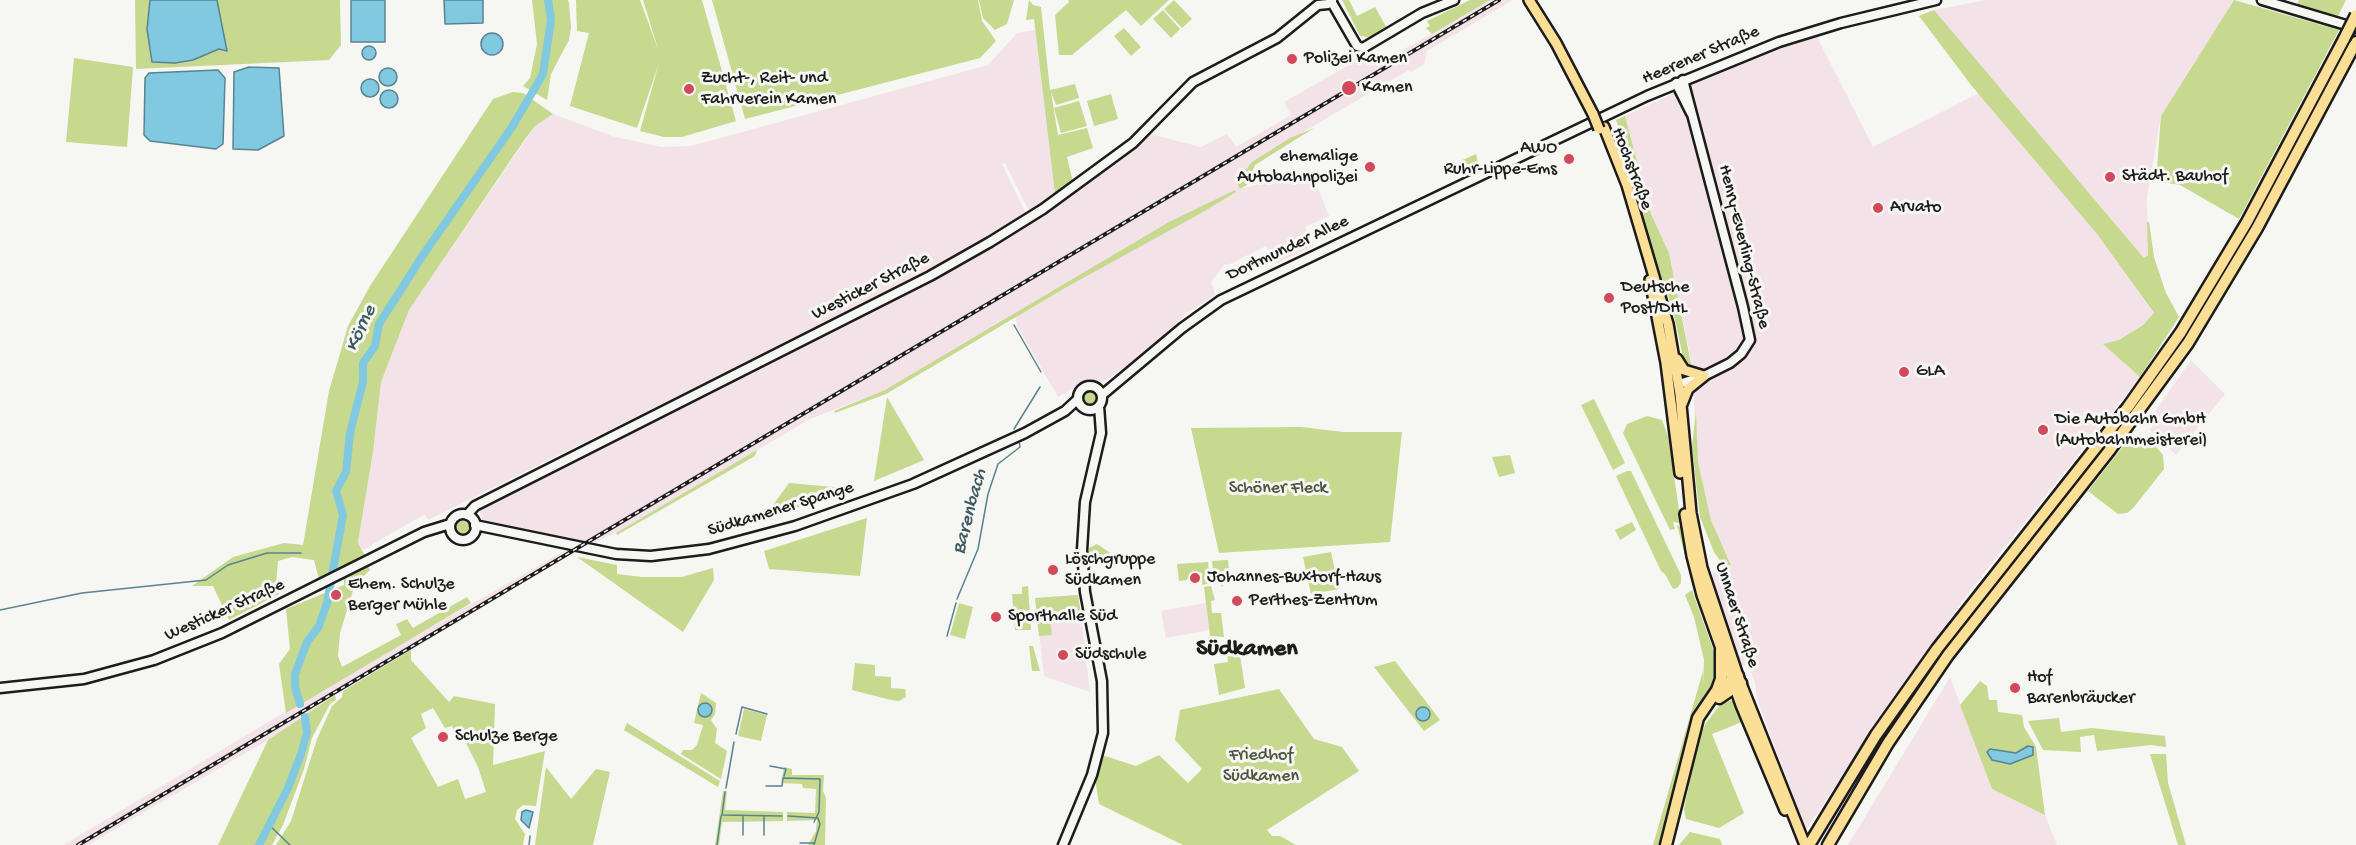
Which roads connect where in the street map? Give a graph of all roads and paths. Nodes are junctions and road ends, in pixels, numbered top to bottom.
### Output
1 (1454, 0) edge
2 (1529, 0) edge
3 (1536, 0) edge
4 (1936, 0) edge
5 (2262, 0) edge
6 (1324, 1) edge
7 (2356, 15) edge
8 (2356, 28) edge
9 (1558, 42) junction
10 (2355, 43) edge
11 (1679, 82) junction
12 (1602, 128) junction
13 (1490, 171) joint
14 (1673, 348) junction
15 (1666, 363) joint
16 (1704, 376) junction
17 (1674, 385) junction
18 (1100, 392) junction
19 (1088, 406) junction
20 (1681, 406) junction
21 (473, 523) junction
22 (451, 527) junction
23 (1721, 650) junction
24 (1736, 681) junction
25 (0, 688) edge
26 (1717, 690) junction
27 (1809, 843) edge
28 (1063, 845) edge
29 (1668, 845) edge
30 (1800, 845) edge
31 (1828, 845) edge

1 - 6 street
2 - 9 main road, Hochstraße
3 - 9 main road, Hochstraße
4 - 11 street, Heerener Straße
5 - 8 street
6 - 21 street, Westicker Straße
7 - 27 highway, bridge
9 - 12 main road, Hochstraße, bridge
10 - 31 highway
11 - 13 street, Heerener Straße
11 - 16 street, Henry-Everling-Straße
12 - 14 main road, Hochstraße
12 - 15 main road, Hochstraße
13 - 18 street, Dortmunder Allee
14 - 16 main road
14 - 17 main road, Unnaer Straße
15 - 17 main road, Unnaer Straße
16 - 17 street, Henry-Everling-Straße
16 - 20 main road
17 - 20 main road, Unnaer Straße
17 - 23 main road, Unnaer Straße
18 - 19 street
18 - 19 street, Südkamener Spange
19 - 21 street, Südkamener Spange
19 - 28 street
20 - 24 main road, Unnaer Straße
21 - 22 street
21 - 22 street
22 - 25 street, Westicker Straße
23 - 24 main road, Unnaer Straße
23 - 26 highway
24 - 26 highway
24 - 27 main road, Unnaer Straße
24 - 29 highway
24 - 30 main road, Unnaer Straße
26 - 29 highway

